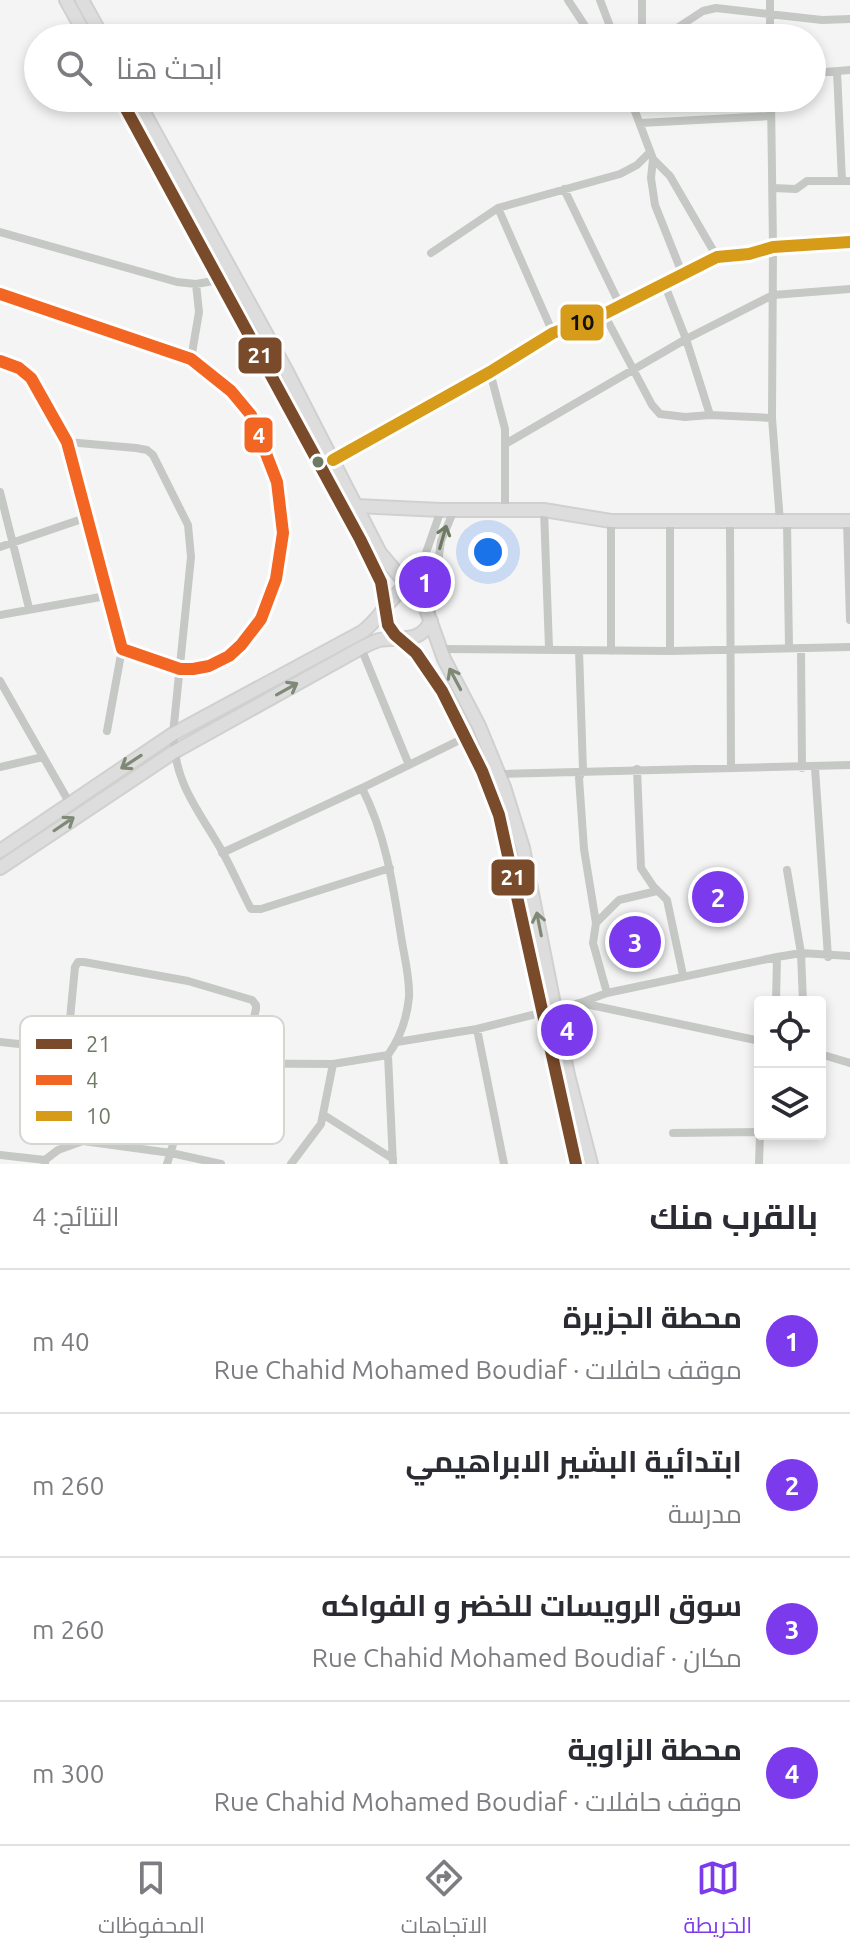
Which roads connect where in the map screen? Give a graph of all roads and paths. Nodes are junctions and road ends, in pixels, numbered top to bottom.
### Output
1 (66, 0) edge
2 (82, 0) edge
3 (568, 0) edge
4 (600, 0) edge
5 (642, 0) edge
6 (703, 0) edge
7 (770, 0) edge
8 (703, 11) junction
9 (770, 15) junction
10 (850, 19) edge
11 (79, 24) edge
12 (95, 24) edge
13 (584, 24) edge
14 (606, 24) edge
15 (642, 24) edge
16 (683, 24) edge
17 (770, 24) edge
18 (850, 70) edge
19 (837, 71) junction
20 (826, 72) edge
21 (128, 112) edge
22 (144, 112) edge
23 (636, 112) edge
24 (771, 112) edge
25 (771, 116) junction
26 (641, 123) junction
27 (652, 155) junction
28 (846, 181) edge
29 (773, 188) junction
30 (564, 189) junction
31 (498, 208) junction
32 (0, 232) edge
33 (850, 242) edge
34 (773, 247) junction
35 (431, 253) dead end
36 (717, 257) junction
37 (682, 273) junction
38 (219, 280) junction
39 (664, 283) junction
40 (196, 284) junction
41 (850, 289) edge
42 (0, 294) edge
43 (773, 295) junction
44 (620, 305) junction
45 (604, 314) junction
46 (553, 333) junction
47 (686, 339) junction
48 (191, 359) junction
49 (0, 361) edge
50 (635, 369) junction
51 (490, 372) junction
52 (710, 415) junction
53 (772, 418) junction
54 (67, 442) junction
55 (507, 443) junction
56 (333, 460) junction
57 (0, 492) edge
58 (356, 506) junction
59 (505, 508) junction
60 (447, 510) junction
61 (544, 510) junction
62 (85, 518) junction
63 (611, 521) junction
64 (670, 521) junction
65 (730, 522) junction
66 (784, 522) junction
67 (848, 522) edge
68 (12, 543) junction
69 (0, 547) edge
70 (406, 585) junction
71 (106, 596) junction
72 (29, 608) junction
73 (385, 608) junction
74 (0, 615) edge
75 (850, 620) edge
76 (431, 621) junction
77 (399, 639) junction
78 (850, 647) edge
79 (361, 648) junction
80 (549, 648) junction
81 (731, 648) junction
82 (789, 648) junction
83 (801, 648) junction
84 (122, 649) junction
85 (440, 649) junction
86 (579, 650) junction
87 (611, 651) junction
88 (670, 651) junction
89 (325, 652) junction
90 (332, 664) junction
91 (180, 669) junction
92 (1, 685) edge
93 (107, 731) dead end
94 (173, 734) junction
95 (466, 737) junction
96 (174, 752) junction
97 (43, 757) junction
98 (409, 765) junction
99 (850, 765) edge
100 (0, 767) edge
101 (731, 768) junction
102 (802, 768) junction
103 (815, 768) junction
104 (637, 769) junction
105 (583, 770) junction
106 (496, 779) junction
107 (362, 788) junction
108 (69, 802) junction
109 (0, 851) edge
110 (222, 853) junction
111 (0, 868) edge
112 (390, 868) junction
113 (787, 870) dead end
114 (531, 886) junction
115 (517, 889) junction
116 (657, 891) junction
117 (596, 923) junction
118 (801, 953) junction
119 (850, 956) edge
120 (777, 957) junction
121 (828, 957) junction
122 (683, 975) junction
123 (607, 993) junction
124 (776, 996) edge
125 (803, 996) edge
126 (580, 1003) junction
127 (549, 1011) junction
128 (70, 1016) edge
129 (254, 1016) edge
130 (477, 1029) junction
131 (754, 1040) edge
132 (0, 1042) edge
133 (397, 1042) junction
134 (20, 1044) edge
135 (388, 1055) junction
136 (826, 1056) edge
137 (850, 1063) edge
138 (284, 1064) edge
139 (333, 1064) junction
140 (324, 1115) junction
141 (673, 1133) dead end
142 (754, 1133) edge
143 (760, 1140) edge
144 (75, 1144) edge
145 (105, 1144) edge
146 (174, 1144) edge
147 (171, 1153) junction
148 (0, 1155) edge
149 (393, 1161) edge
150 (45, 1162) edge
151 (167, 1164) edge
152 (221, 1164) edge
153 (291, 1164) edge
154 (504, 1164) edge
155 (576, 1164) edge
156 (591, 1164) edge
157 (759, 1164) edge

1 - 11 main road
2 - 12 main road
3 - 13 street
4 - 14 street
5 - 15 street
6 - 8 street
7 - 9 street
8 - 9 street
8 - 16 street
9 - 10 street
9 - 17 street
18 - 19 street
19 - 20 street
19 - 28 street
21 - 38 main road
22 - 56 main road
23 - 26 street
24 - 25 street
25 - 26 street
25 - 29 street
26 - 27 street
27 - 30 street
27 - 36 street
27 - 37 street
28 - 29 street
29 - 34 street
30 - 31 street
30 - 44 street
31 - 35 street
31 - 46 street
32 - 40 street
33 - 34 street
34 - 36 street
34 - 43 street
36 - 37 street
37 - 39 street
38 - 40 street
38 - 73 main road
39 - 44 street
39 - 47 street
40 - 48 street
41 - 43 street
42 - 48 street
43 - 47 street
43 - 53 street
44 - 45 street
45 - 46 street
45 - 50 street
46 - 51 street
47 - 50 street
47 - 52 street
48 - 91 street
49 - 54 street
50 - 52 street
50 - 55 street
51 - 55 street
51 - 56 street
52 - 53 street
53 - 66 street
54 - 62 street
54 - 91 street
55 - 59 street
56 - 58 main road
57 - 68 street
58 - 60 main road
58 - 70 main road
59 - 60 main road
59 - 61 main road
60 - 70 street
76 -> 60 street
61 - 63 main road
61 - 80 street
62 - 68 street
62 - 71 street
63 - 64 main road
63 - 87 street
64 - 65 main road
64 - 88 street
65 - 66 main road
65 - 81 street
66 - 67 main road
66 - 82 street
67 - 75 street
68 - 69 street
68 - 72 street
70 - 73 main road
70 - 76 main road
71 - 72 street
71 - 84 street
72 - 74 street
73 - 77 main road
73 - 89 main road
76 - 77 main road
76 - 85 main road
77 - 79 main road
77 - 95 main road
78 - 83 street
79 - 90 main road
79 - 98 street
80 - 85 street
80 - 86 street
81 - 82 street
81 - 88 street
81 - 101 street
82 - 83 street
83 - 102 street
84 - 91 street
84 - 93 street
106 -> 85 main road
86 - 87 street
86 - 105 street
87 - 88 street
89 - 90 main road
89 - 94 main road
96 -> 90 main road
91 - 94 street
92 - 97 street
94 - 96 street
94 -> 108 main road
95 - 98 street
95 - 106 main road
96 - 110 street
111 -> 96 main road
97 - 100 street
97 - 108 street
98 - 107 street
99 - 103 street
101 - 102 street
101 - 104 street
102 - 103 street
103 - 121 street
104 - 105 street
104 - 116 street
105 - 106 street
105 - 117 street
106 - 114 main road
106 - 115 main road
107 - 110 street
107 - 112 street
108 - 109 main road
110 - 112 street
112 - 133 street
113 - 118 street
114 - 115 main road
127 -> 114 main road
115 - 127 main road
116 - 117 street
116 - 122 street
117 - 123 street
118 - 120 street
118 - 121 street
118 - 125 street
119 - 121 street
120 - 122 street
120 - 124 street
122 - 123 street
123 - 126 street
126 - 127 street
126 - 131 street
127 - 130 street
127 - 155 main road
127 - 156 main road
128 - 129 street
130 - 133 street
130 - 154 street
132 - 134 street
133 - 135 street
135 - 139 street
135 - 149 street
136 - 137 street
138 - 139 street
139 - 140 street
140 - 149 street
140 - 153 street
141 - 142 street
143 - 157 street
144 - 150 street
145 - 147 street
146 - 147 street
147 - 151 street
147 - 152 street
148 - 150 street

